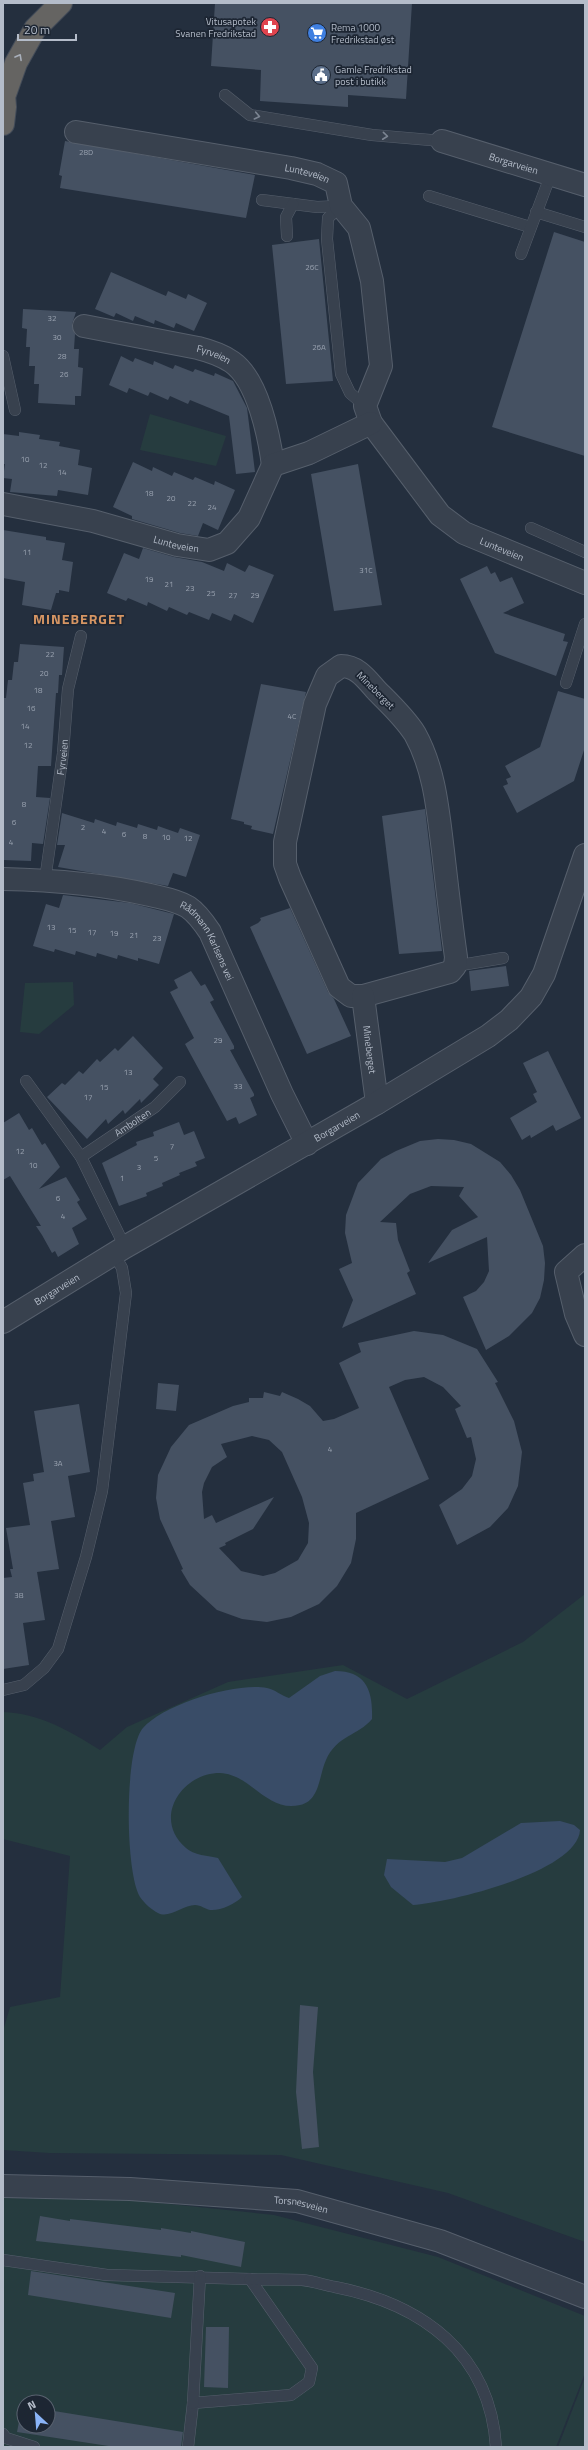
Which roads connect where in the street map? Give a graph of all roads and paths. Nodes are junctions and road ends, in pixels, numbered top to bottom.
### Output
1 (61, 3) edge
2 (4, 88) edge
3 (225, 94) dead end
4 (3, 124) edge
5 (76, 132) dead end
6 (442, 141) joint
7 (551, 174) junction
8 (585, 185) edge
9 (429, 196) dead end
10 (262, 200) dead end
11 (293, 204) junction
12 (341, 206) junction
13 (536, 212) junction
14 (530, 227) junction
15 (585, 227) edge
16 (287, 236) dead end
17 (521, 254) dead end
18 (84, 326) dead end
19 (3, 356) edge
20 (15, 410) dead end
21 (368, 415) junction
22 (273, 465) junction
23 (3, 504) edge
24 (531, 528) dead end
25 (585, 552) edge
26 (585, 583) edge
27 (585, 624) edge
28 (81, 636) dead end
29 (566, 684) dead end
30 (585, 854) edge
31 (3, 879) edge
32 (45, 880) junction
33 (503, 958) dead end
34 (455, 966) junction
35 (363, 996) junction
36 (26, 1081) dead end
37 (180, 1082) dead end
38 (377, 1103) junction
39 (307, 1144) junction
40 (81, 1157) junction
41 (119, 1250) junction
42 (585, 1255) edge
43 (3, 1322) edge
44 (585, 1335) edge
45 (3, 1690) edge
46 (3, 2186) edge
47 (3, 2260) edge
48 (200, 2276) junction
49 (250, 2280) junction
50 (585, 2297) edge
51 (193, 2403) junction
52 (3, 2434) edge
53 (34, 2447) edge
54 (188, 2447) edge
55 (496, 2447) edge

2 -> 1 highway
2 - 4 highway
3 -> 6 lane
5 - 12 street, Lunteveien
6 - 7 street, Borgarveien
7 - 8 street, Borgarveien
7 - 13 lane
9 - 14 lane
10 - 11 lane
11 - 12 lane
11 - 16 lane
12 - 21 street, Lunteveien
12 - 21 lane
13 - 14 lane
13 - 15 lane
14 - 17 lane
18 - 22 street, Fyrveien
19 - 20 lane
21 - 22 street
21 - 26 street, Lunteveien
22 - 23 street, Lunteveien
24 - 25 lane
27 - 29 lane
28 - 32 lane, Fyrveien
30 - 38 street, Borgarveien
31 - 32 street, Rådmann Karlsens vei
32 - 39 street, Rådmann Karlsens vei
33 - 34 lane
34 - 35 street, Mineberget
34 - 35 street, Mineberget
35 - 38 street, Mineberget
36 - 40 lane
37 - 40 lane, Ambolten
38 - 39 street, Borgarveien
39 - 41 street, Borgarveien
40 - 41 lane
41 - 43 street, Borgarveien
41 - 45 lane
42 - 44 street
46 - 50 street, Torsnesveien
47 - 48 lane
48 - 49 lane
48 - 51 lane
49 - 51 lane
49 - 55 lane
51 - 54 lane
52 - 53 lane

